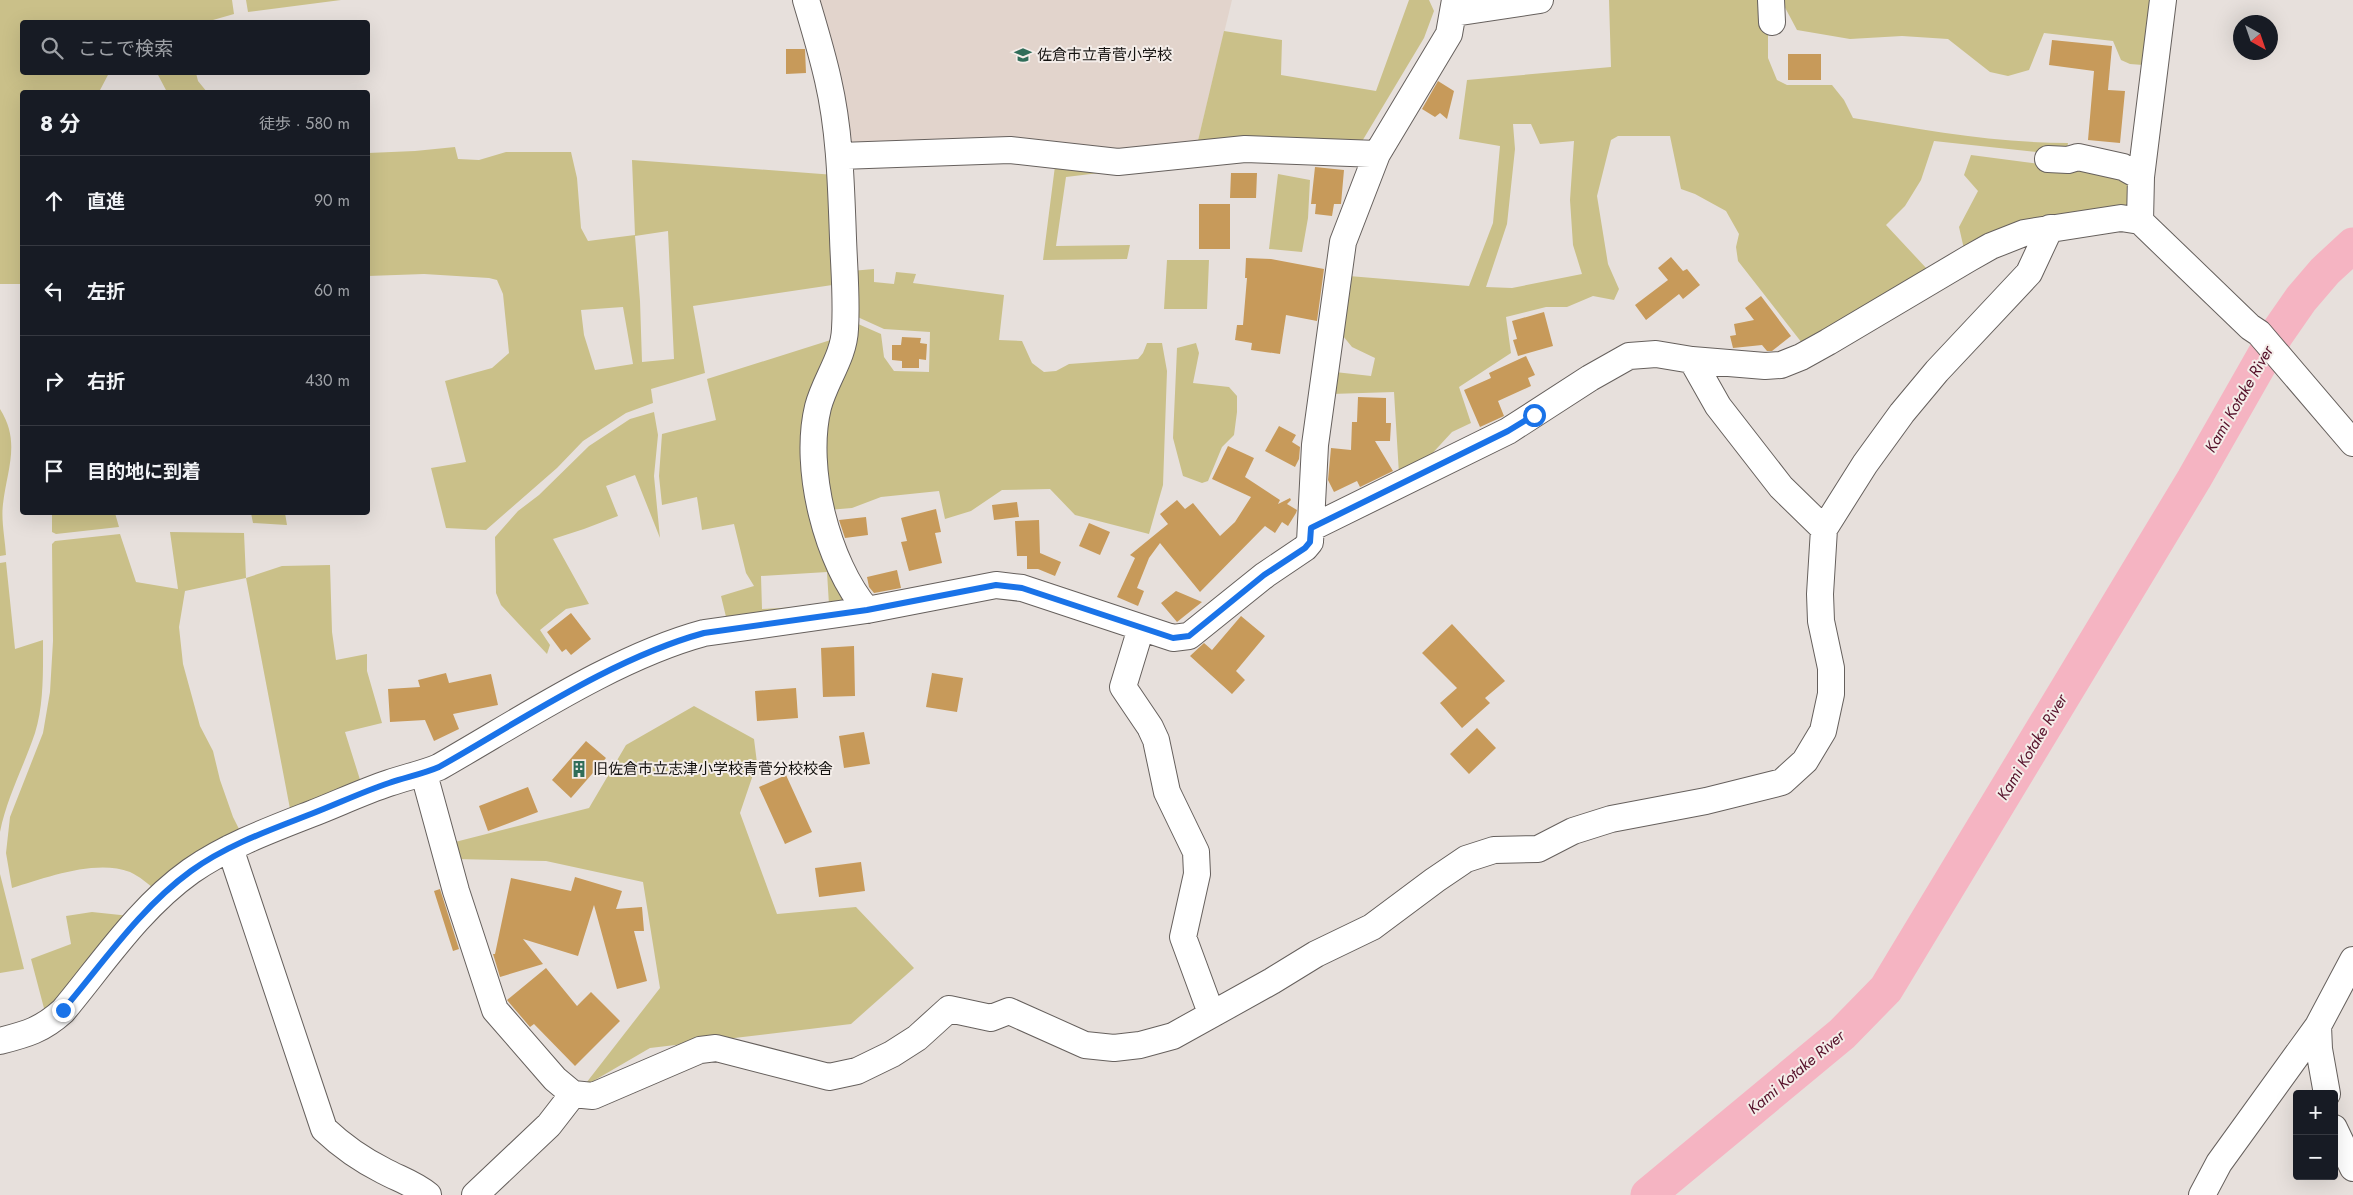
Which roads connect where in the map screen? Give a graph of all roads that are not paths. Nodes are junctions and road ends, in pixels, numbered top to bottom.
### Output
1 (806, 0) edge
2 (1540, 0) edge
3 (2163, 0) edge
4 (1455, 6) edge
5 (1377, 154) junction
6 (840, 156) junction
7 (2048, 159) dead end
8 (2141, 177) junction
9 (2140, 221) junction
10 (2050, 228) junction
11 (1692, 360) junction
12 (2353, 443) edge
13 (1311, 528) junction
14 (1824, 529) junction
15 (867, 610) junction
16 (1141, 628) junction
17 (424, 774) junction
18 (230, 848) junction
19 (2353, 960) edge
20 (1212, 1013) junction
21 (2318, 1026) junction
22 (0, 1042) edge
23 (2326, 1090) edge
24 (573, 1094) junction
25 (2337, 1135) edge
26 (2353, 1168) edge
27 (428, 1195) edge
28 (475, 1195) edge
29 (2202, 1195) edge

1 - 6 street
2 - 4 street
3 - 8 street
4 - 5 street
5 - 6 street
5 - 13 street
6 - 15 street
7 - 8 street
8 - 9 street
9 - 10 street
9 - 12 street
10 - 11 street
10 - 14 street
11 - 13 street
11 - 14 street
13 - 16 street
14 - 20 street
15 - 16 street
15 - 17 street
16 - 20 street
17 - 18 street
17 - 24 street
18 - 22 street
18 - 27 street
19 - 21 street
20 - 24 street
21 - 23 street
21 - 29 street
24 - 28 street
25 - 26 street

